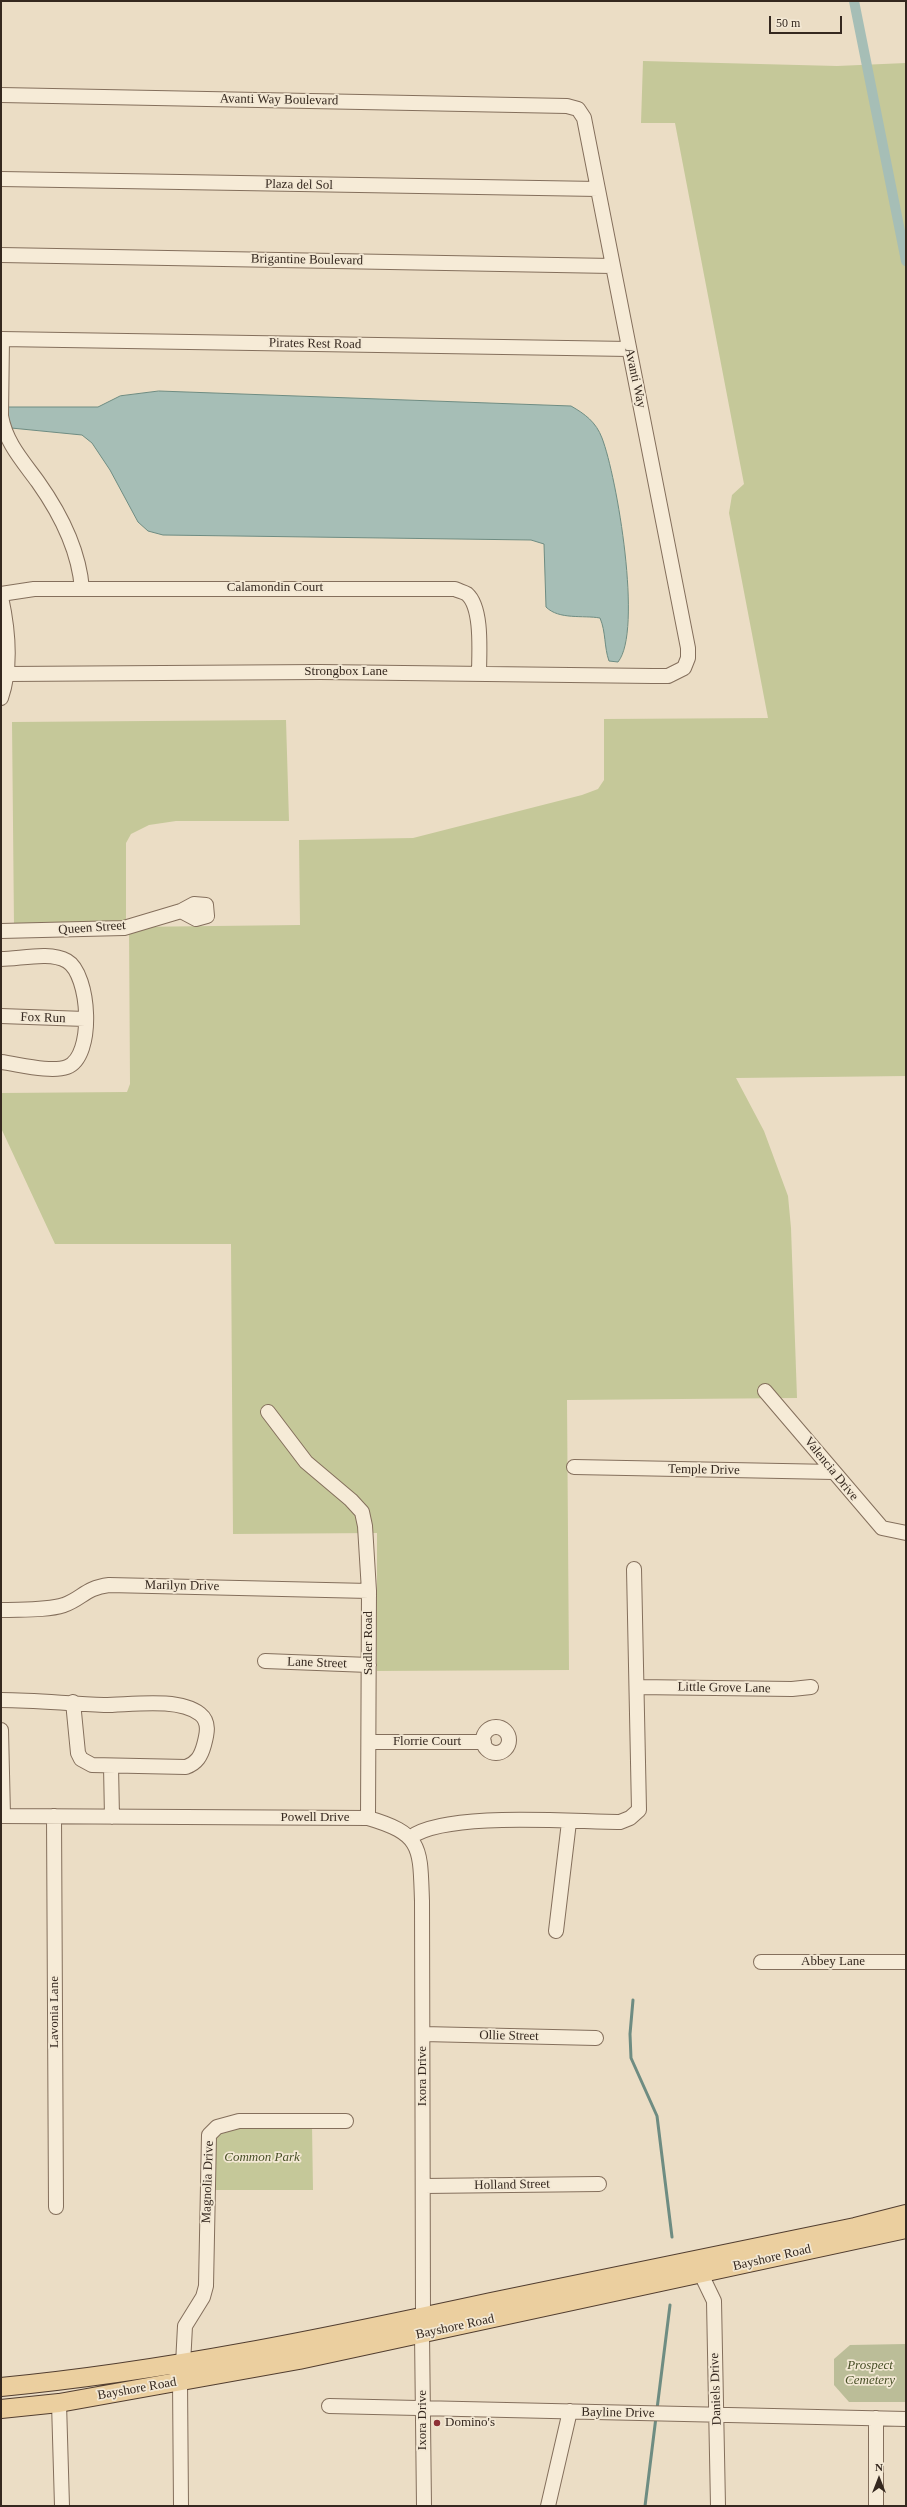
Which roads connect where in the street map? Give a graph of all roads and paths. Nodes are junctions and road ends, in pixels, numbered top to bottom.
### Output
1 (1, 95) edge
2 (558, 106) joint
3 (1, 180) edge
4 (598, 189) junction
5 (1, 255) edge
6 (612, 266) junction
7 (1, 340) edge
8 (629, 349) junction
9 (82, 589) junction
10 (1, 594) edge
11 (1, 597) edge
12 (684, 668) joint
13 (7, 674) junction
14 (479, 674) junction
15 (1, 698) edge
16 (181, 911) dead end
17 (1, 931) edge
18 (1, 959) edge
19 (1, 1016) edge
20 (86, 1019) junction
21 (1, 1062) edge
22 (765, 1391) dead end
23 (268, 1412) dead end
24 (574, 1467) dead end
25 (834, 1472) junction
26 (906, 1533) edge
27 (634, 1569) dead end
28 (369, 1591) junction
29 (1, 1610) edge
30 (265, 1661) dead end
31 (369, 1665) junction
32 (637, 1687) junction
33 (811, 1687) dead end
34 (1, 1700) edge
35 (73, 1702) junction
36 (1, 1730) edge
37 (370, 1742) junction
38 (484, 1742) dead end
39 (112, 1766) junction
40 (2, 1816) edge
41 (54, 1816) junction
42 (112, 1817) junction
43 (368, 1818) junction
44 (569, 1822) junction
45 (411, 1837) junction
46 (556, 1931) dead end
47 (761, 1962) dead end
48 (906, 1962) edge
49 (423, 2034) junction
50 (596, 2038) dead end
51 (346, 2121) dead end
52 (599, 2184) dead end
53 (424, 2186) junction
54 (56, 2207) dead end
55 (906, 2214) edge
56 (906, 2229) edge
57 (701, 2274) junction
58 (422, 2325) junction
59 (181, 2373) junction
60 (1, 2387) edge
61 (59, 2403) junction
62 (329, 2406) dead end
63 (423, 2406) junction
64 (1, 2409) edge
65 (570, 2412) junction
66 (717, 2415) junction
67 (876, 2418) junction
68 (906, 2419) edge
69 (62, 2506) edge
70 (182, 2506) edge
71 (424, 2506) edge
72 (548, 2506) edge
73 (718, 2506) edge
74 (876, 2506) edge

1 - 2 street, Avanti Way Boulevard
2 - 4 street, Avanti Way
3 - 4 street, Plaza del Sol
4 - 6 street, Avanti Way
5 - 6 street, Brigantine Boulevard
6 - 8 street, Avanti Way
7 - 8 street, Pirates Rest Road
7 - 9 street
8 - 12 street, Avanti Way
9 - 10 street, Calamondin Court
9 - 14 street, Calamondin Court
11 - 13 street
12 - 14 street, Strongbox Lane
13 - 14 street, Strongbox Lane
13 - 15 street
16 - 17 street, Queen Street
18 - 20 street
19 - 20 street, Fox Run
20 - 21 street
22 - 25 street, Valencia Drive
23 - 28 street, Sadler Road
24 - 25 street, Temple Drive
25 - 26 street, Valencia Drive
27 - 32 street
28 - 29 street, Marilyn Drive
28 - 31 street, Sadler Road
30 - 31 street, Lane Street
31 - 37 street, Sadler Road
32 - 33 street, Little Grove Lane
32 - 44 street
34 - 35 street
35 - 39 street
35 - 39 street
36 - 40 street
37 - 38 street, Florrie Court
37 - 43 street, Sadler Road
39 - 42 street
40 - 41 street, Powell Drive
41 - 42 street, Powell Drive
41 - 54 street, Lavonia Lane
42 - 43 street, Powell Drive
43 - 45 street, Powell Drive
44 - 45 street
44 - 46 street
45 - 49 street, Ixora Drive
47 - 48 street, Abbey Lane
49 - 50 street, Ollie Street
49 - 53 street, Ixora Drive
51 - 59 street, Magnolia Drive
52 - 53 street, Holland Street
53 - 58 street, Ixora Drive
55 - 58 main road, Bayshore Road
56 - 57 main road, Bayshore Road
57 - 58 main road, Bayshore Road
57 - 66 street, Daniels Drive
58 - 59 main road, Bayshore Road
58 - 59 main road, Bayshore Road
58 - 63 street, Ixora Drive
59 - 60 main road, Bayshore Road
59 - 61 main road, Bayshore Road
59 - 70 street, Magnolia Drive
61 - 64 main road, Bayshore Road
61 - 69 street
62 - 63 street, Bayline Drive
63 - 65 street, Bayline Drive
63 - 71 street, Ixora Drive
65 - 66 street, Bayline Drive
65 - 72 street
66 - 67 street, Bayline Drive
66 - 73 street, Daniels Drive
67 - 68 street, Bayline Drive
67 - 74 street

